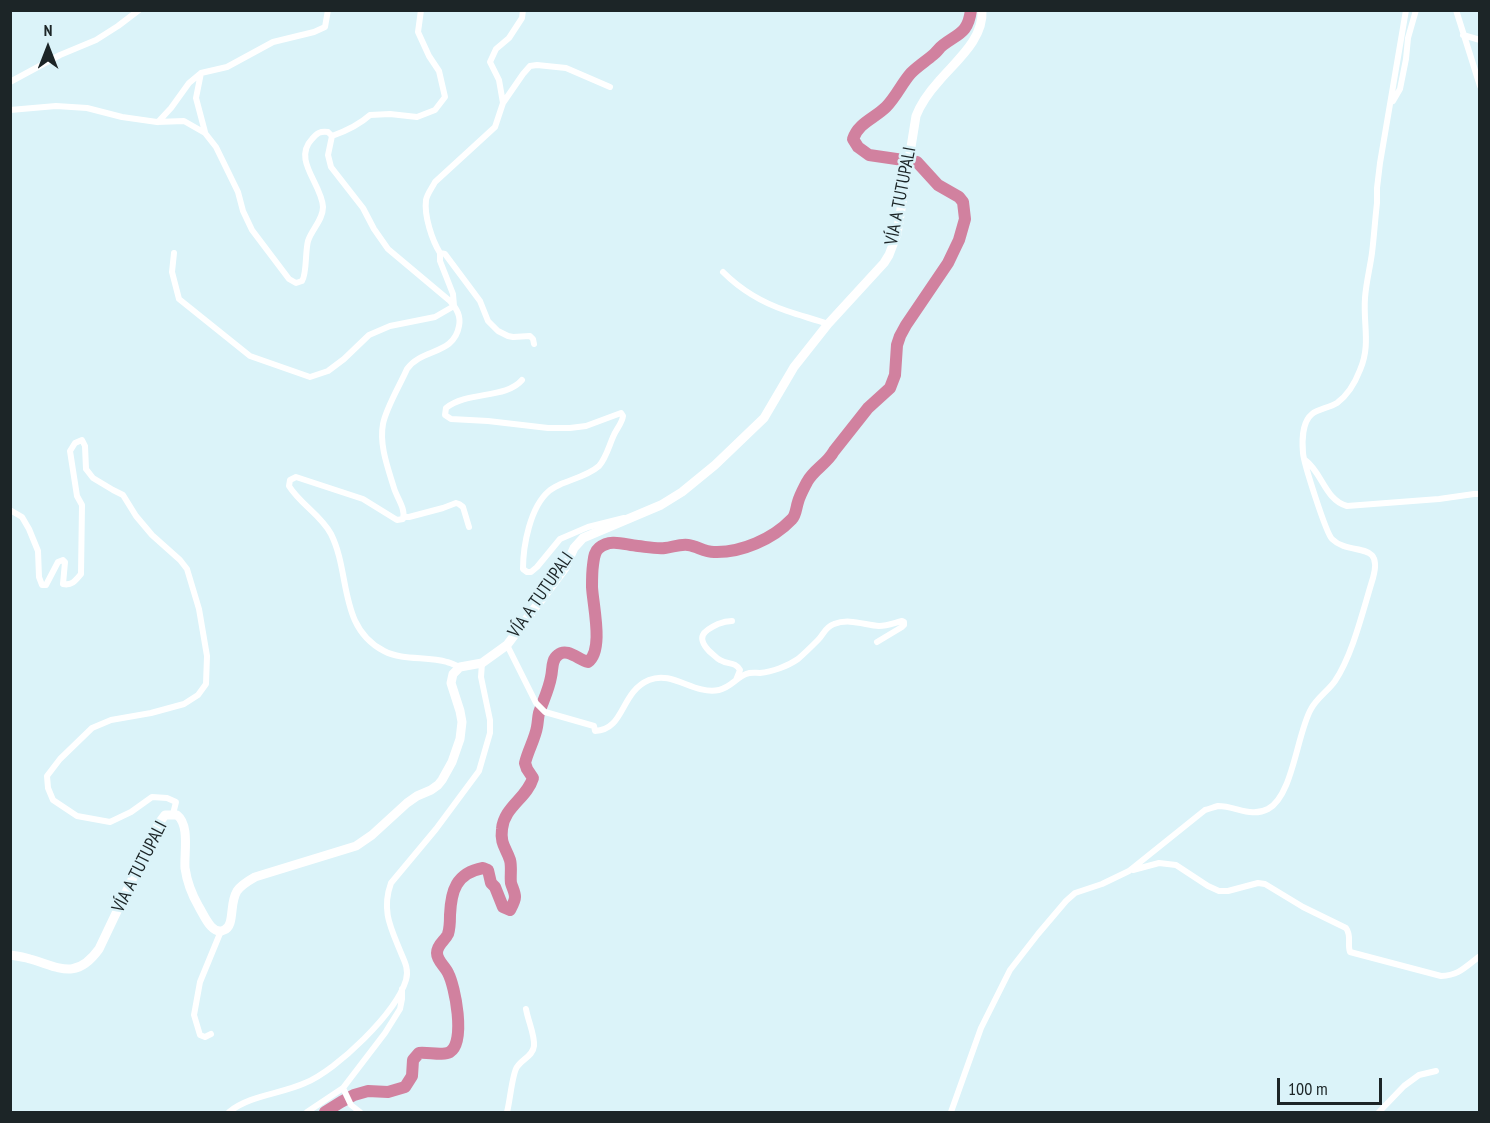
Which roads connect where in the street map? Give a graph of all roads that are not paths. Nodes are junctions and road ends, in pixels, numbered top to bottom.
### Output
1 (139, 10) edge
2 (327, 10) edge
3 (421, 10) edge
4 (523, 10) edge
5 (982, 10) edge
6 (1406, 10) edge
7 (1416, 10) edge
8 (1456, 10) edge
9 (1463, 35) junction
10 (1479, 40) edge
11 (201, 73) junction
12 (10, 82) edge
13 (1479, 86) edge
14 (610, 87) dead end
15 (503, 104) junction
16 (1389, 107) junction
17 (10, 110) edge
18 (157, 122) junction
19 (205, 133) junction
20 (332, 136) junction
21 (174, 253) dead end
22 (440, 253) junction
23 (723, 272) dead end
24 (454, 306) junction
25 (828, 324) junction
26 (534, 344) dead end
27 (522, 380) dead end
28 (1304, 460) junction
29 (1479, 494) edge
30 (10, 510) edge
31 (404, 517) junction
32 (633, 518) junction
33 (469, 527) dead end
34 (732, 621) dead end
35 (877, 642) dead end
36 (507, 645) junction
37 (482, 663) junction
38 (459, 667) junction
39 (734, 683) junction
40 (173, 814) junction
41 (1129, 871) junction
42 (221, 931) junction
43 (10, 955) edge
44 (1479, 956) edge
45 (402, 988) junction
46 (526, 1009) dead end
47 (211, 1034) dead end
48 (1436, 1071) dead end
49 (345, 1091) junction
50 (229, 1113) edge
51 (307, 1113) edge
52 (360, 1113) edge
53 (507, 1113) edge
54 (951, 1113) edge
55 (1379, 1113) edge

1 - 12 street
2 - 11 street
3 - 20 street
4 - 15 street
5 - 25 street, VÍA A TUTUPALI
6 - 16 street
7 - 16 street
8 - 9 street
9 - 10 street
9 - 13 street
11 - 18 street
11 - 19 street
14 - 15 street
15 - 22 street
16 - 28 street
17 - 18 street
18 - 19 street
19 - 20 street
20 - 24 street
21 - 24 street
22 - 24 street
22 - 26 street
23 - 25 street
24 - 31 street
25 - 32 street, VÍA A TUTUPALI
27 - 32 street
28 - 29 street
28 - 41 street
30 - 40 street
31 - 33 street
31 - 38 street
32 - 36 street, VÍA A TUTUPALI
34 - 39 street
35 - 39 street
36 - 37 street, VÍA A TUTUPALI
36 - 39 street
37 - 38 street, VÍA A TUTUPALI
37 - 45 street
38 - 42 street
40 - 42 street, VÍA A TUTUPALI
40 - 43 street, VÍA A TUTUPALI
41 - 44 street
41 - 54 street
42 - 47 street
45 - 49 street
45 - 50 street
46 - 53 street
48 - 55 street
49 - 51 street
49 - 52 street

